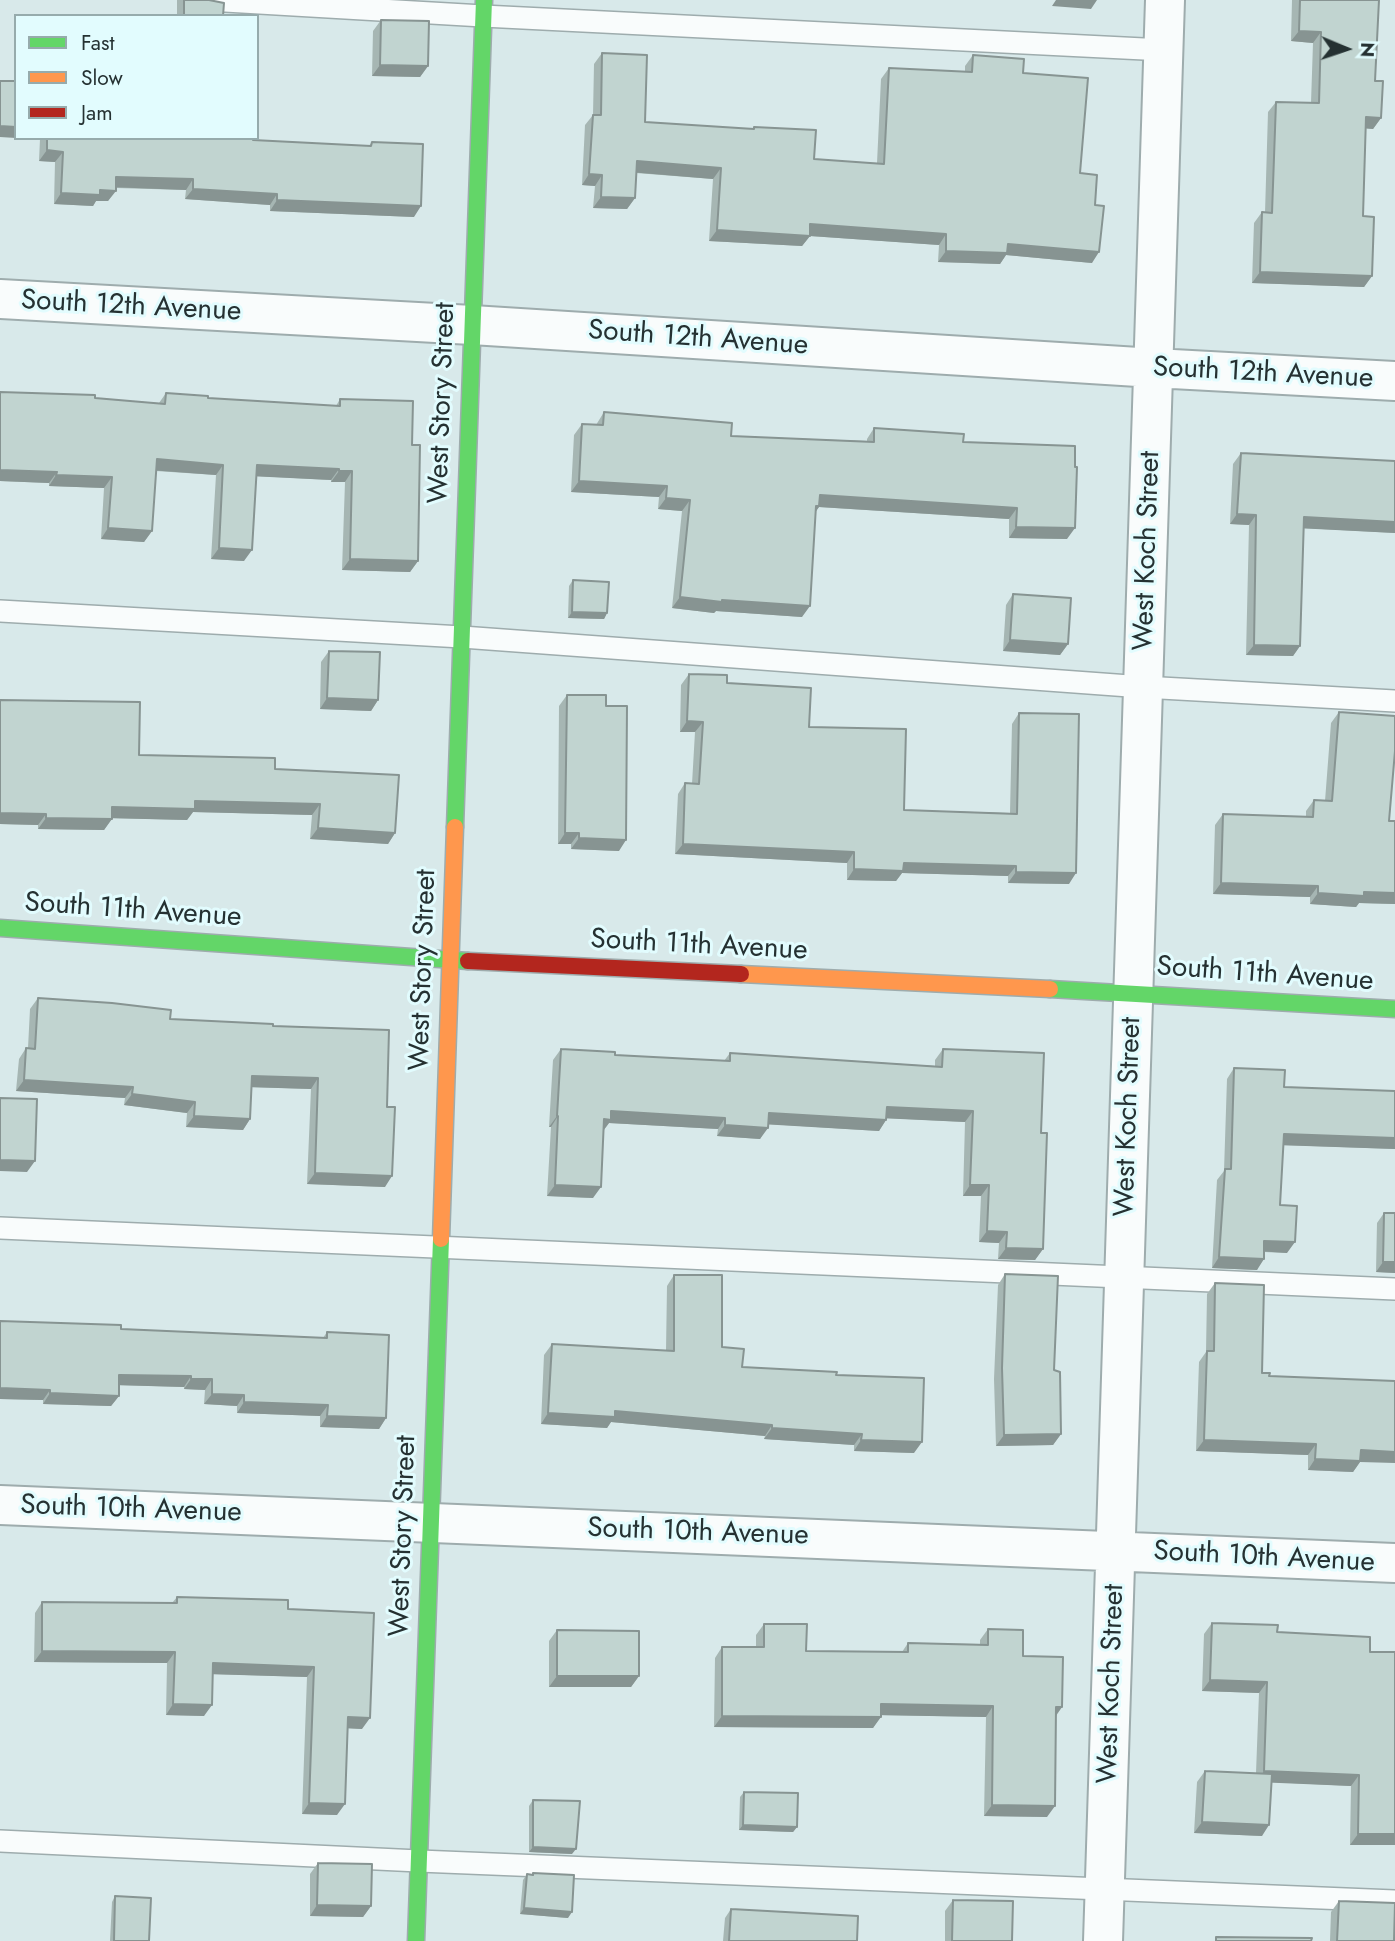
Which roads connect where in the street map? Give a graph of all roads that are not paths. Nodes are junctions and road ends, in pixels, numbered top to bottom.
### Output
1 (208, 0) edge
2 (1165, 0) edge
3 (483, 8) edge
4 (1164, 50) junction
5 (0, 299) edge
6 (472, 325) junction
7 (1154, 368) junction
8 (1395, 381) edge
9 (0, 611) edge
10 (461, 637) junction
11 (1143, 687) junction
12 (1395, 701) edge
13 (0, 928) edge
14 (450, 960) junction
15 (1133, 993) junction
16 (1395, 1009) edge
17 (0, 1228) edge
18 (440, 1247) junction
19 (1124, 1276) junction
20 (1395, 1289) edge
21 (0, 1505) edge
22 (431, 1522) junction
23 (1116, 1551) junction
24 (1395, 1563) edge
25 (0, 1841) edge
26 (419, 1861) junction
27 (1105, 1888) junction
28 (1395, 1901) edge
29 (416, 1941) edge
30 (1103, 1941) edge

1 - 3 lane
2 - 4 street, West Koch Street
3 - 4 lane
3 - 6 street, West Story Street
4 - 7 street, West Koch Street
5 - 6 street, South 12th Avenue
6 - 7 street, South 12th Avenue
6 - 10 street, West Story Street
7 - 8 street, South 12th Avenue
7 - 11 street, West Koch Street
9 - 10 lane
10 - 11 lane
10 - 14 street, West Story Street
11 - 12 lane
11 - 15 street, West Koch Street
13 - 14 street, South 11th Avenue
14 - 15 street, South 11th Avenue
14 - 18 street, West Story Street
15 - 16 street, South 11th Avenue
15 - 19 street, West Koch Street
17 - 18 lane
18 - 19 lane
18 - 22 street, West Story Street
19 - 20 lane
19 - 23 street, West Koch Street
21 - 22 street, South 10th Avenue
22 - 23 street, South 10th Avenue
22 - 26 street, West Story Street
23 - 24 street, South 10th Avenue
23 - 27 street, West Koch Street
25 - 26 lane
26 - 27 lane
26 - 29 street, West Story Street
27 - 28 lane
27 - 30 street, West Koch Street

